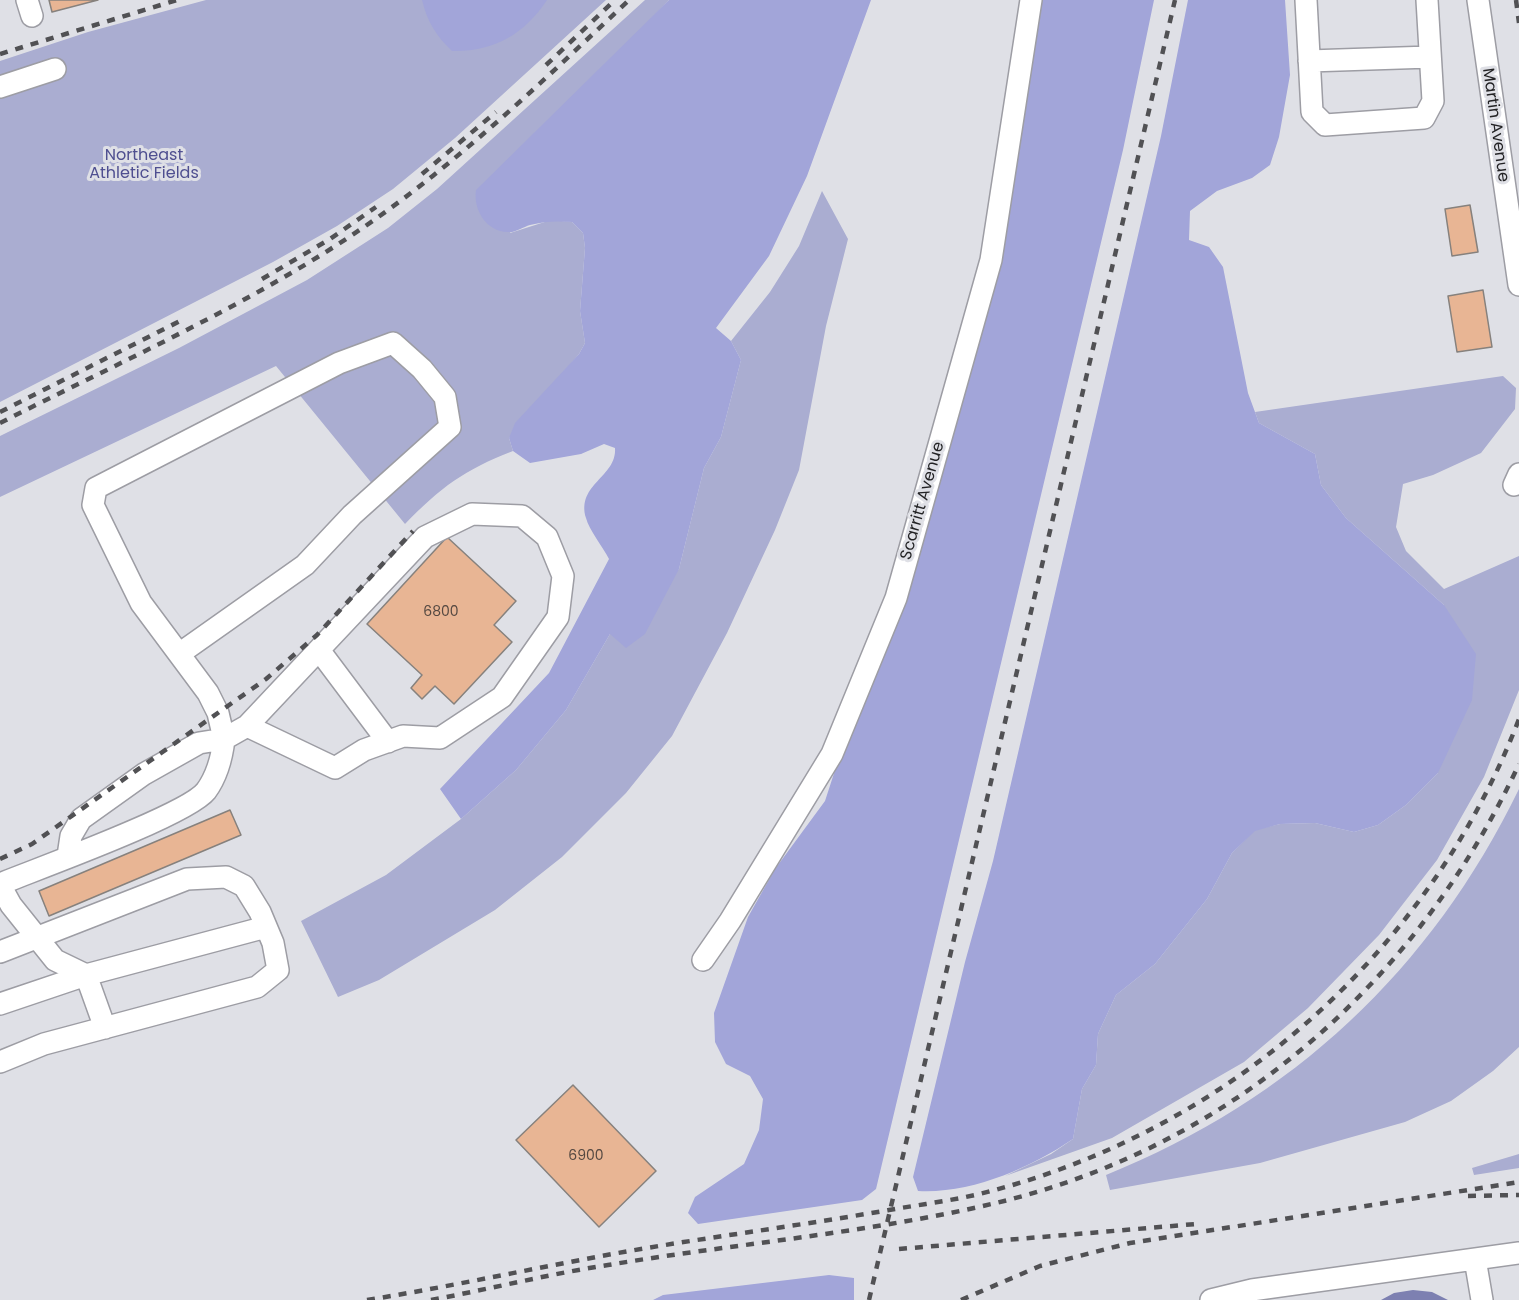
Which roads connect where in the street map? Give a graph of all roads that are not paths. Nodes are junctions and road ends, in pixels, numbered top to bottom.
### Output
1 (1031, 0) edge
2 (1306, 0) edge
3 (1427, 0) edge
4 (1478, 0) edge
5 (1430, 57) junction
6 (1309, 61) junction
7 (55, 69) dead end
8 (0, 87) edge
9 (1519, 285) edge
10 (319, 650) junction
11 (179, 654) junction
12 (247, 726) junction
13 (224, 739) junction
14 (388, 742) junction
15 (68, 856) junction
16 (0, 885) edge
17 (266, 927) junction
18 (39, 939) junction
19 (0, 952) edge
20 (703, 960) dead end
21 (86, 975) junction
22 (0, 1004) edge
23 (105, 1028) junction
24 (0, 1062) edge
25 (1519, 1253) edge
26 (1475, 1259) junction
27 (1211, 1300) edge
28 (1482, 1300) edge

1 - 20 street, Scarritt Avenue
2 - 6 street
3 - 5 street
4 - 9 street, Martin Avenue
5 - 6 street
5 - 6 street
7 - 8 street
10 - 12 street
10 - 14 street
10 - 14 street
11 - 11 street
11 - 13 street
12 - 13 street
12 - 14 street
13 - 15 street
13 - 15 street
15 - 16 street
16 - 18 street
17 - 18 street
17 - 21 street
17 - 23 street
18 - 19 street
18 - 21 street
21 - 22 street
21 - 23 street
23 - 24 street
25 - 26 street
26 - 27 street
26 - 28 street

